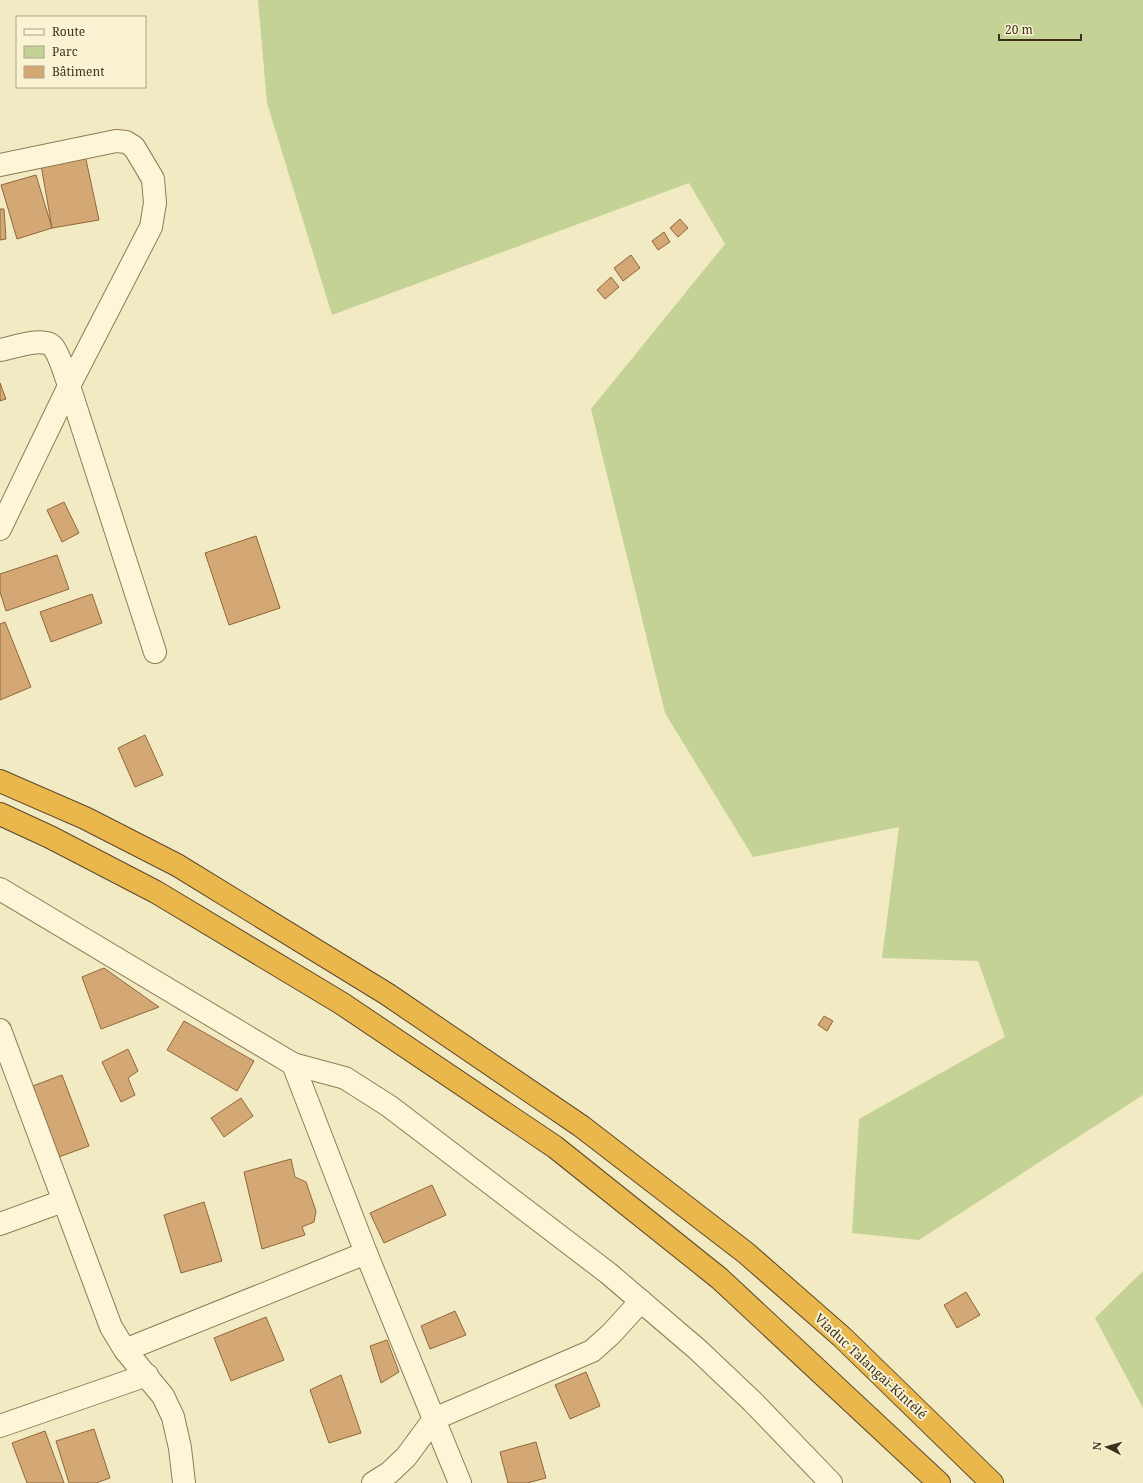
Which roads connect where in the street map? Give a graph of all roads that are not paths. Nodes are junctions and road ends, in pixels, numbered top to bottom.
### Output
1 (0, 165) edge
2 (0, 350) edge
3 (69, 386) junction
4 (0, 529) edge
5 (156, 652) dead end
6 (0, 781) edge
7 (0, 814) edge
8 (0, 888) edge
9 (0, 1030) edge
10 (293, 1064) junction
11 (63, 1201) junction
12 (0, 1224) edge
13 (366, 1253) junction
14 (640, 1301) junction
15 (125, 1350) junction
16 (147, 1375) junction
17 (434, 1419) junction
18 (0, 1426) edge
19 (184, 1483) edge
20 (373, 1483) edge
21 (460, 1483) edge
22 (831, 1483) edge
23 (939, 1483) edge
24 (992, 1483) edge

1 - 3 street
2 - 3 street
3 - 4 street
3 - 5 street
6 - 24 highway, Viaduc Talangaï-Kintélé
7 - 23 highway
8 - 10 street
9 - 11 street
10 - 13 street
10 - 14 street
11 - 12 street
11 - 15 street
13 - 15 street
13 - 17 street
14 - 17 street
14 - 22 street
15 - 16 street
16 - 18 street
16 - 19 street
17 - 20 street
17 - 21 street

